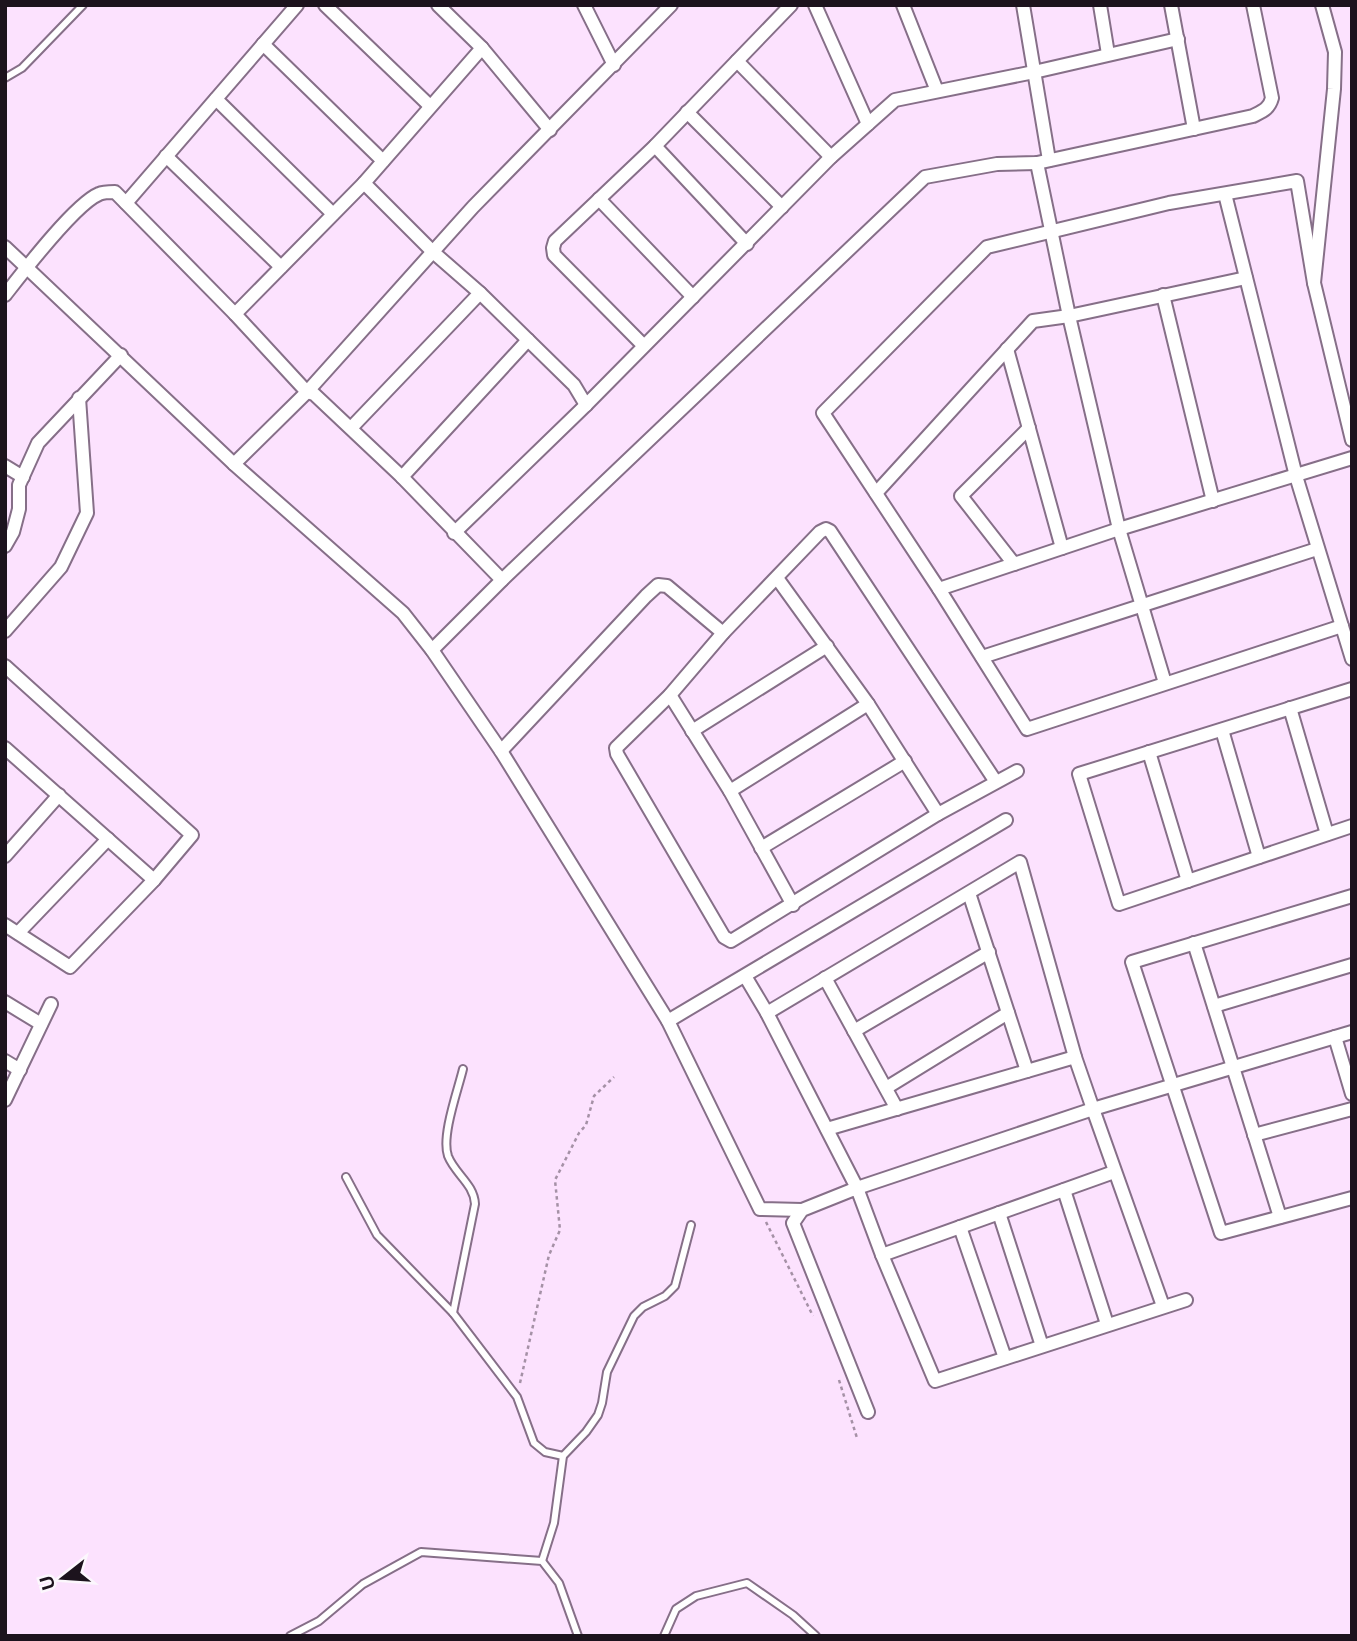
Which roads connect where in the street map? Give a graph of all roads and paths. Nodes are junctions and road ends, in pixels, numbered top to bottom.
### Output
1 (83, 5) edge
2 (297, 5) edge
3 (325, 5) edge
4 (438, 5) edge
5 (584, 5) edge
6 (791, 5) edge
7 (816, 5) edge
8 (903, 5) edge
9 (1023, 5) edge
10 (1100, 5) edge
11 (1171, 5) edge
12 (1253, 5) edge
13 (1322, 5) edge
14 (666, 7) edge
15 (1178, 39) junction
16 (263, 44) junction
17 (482, 48) junction
18 (1108, 54) junction
19 (737, 61) junction
20 (614, 65) junction
21 (1034, 72) junction
22 (5, 78) edge
23 (937, 91) junction
24 (216, 99) junction
25 (430, 106) junction
26 (687, 112) junction
27 (868, 124) junction
28 (1194, 129) junction
29 (550, 130) junction
30 (655, 146) junction
31 (166, 156) junction
32 (831, 158) junction
33 (383, 161) junction
34 (1043, 162) junction
35 (364, 183) junction
36 (1225, 194) junction
37 (599, 199) junction
38 (126, 203) junction
39 (782, 207) junction
40 (333, 214) junction
41 (1051, 230) junction
42 (747, 244) junction
43 (5, 247) edge
44 (433, 252) junction
45 (27, 267) junction
46 (281, 267) junction
47 (1246, 278) junction
48 (1314, 283) junction
49 (480, 293) junction
50 (5, 295) edge
51 (1163, 295) junction
52 (693, 297) junction
53 (234, 314) junction
54 (1069, 316) junction
55 (528, 340) junction
56 (643, 345) junction
57 (1007, 349) junction
58 (121, 355) junction
59 (307, 392) junction
60 (79, 398) junction
61 (586, 405) junction
62 (351, 428) junction
63 (1029, 428) junction
64 (1352, 440) edge
65 (1352, 458) edge
66 (234, 464) junction
67 (5, 466) edge
68 (1296, 476) junction
69 (23, 477) junction
70 (402, 477) junction
71 (876, 493) junction
72 (1213, 501) junction
73 (1119, 530) junction
74 (454, 533) junction
75 (5, 546) edge
76 (1062, 548) junction
77 (1317, 549) junction
78 (1014, 564) junction
79 (777, 578) junction
80 (502, 580) junction
81 (939, 589) junction
82 (1142, 606) junction
83 (1342, 626) junction
84 (5, 631) edge
85 (723, 633) junction
86 (827, 646) junction
87 (432, 650) junction
88 (982, 657) junction
89 (1352, 659) edge
90 (5, 666) edge
91 (1165, 683) junction
92 (1352, 689) edge
93 (670, 695) junction
94 (868, 704) junction
95 (1290, 708) junction
96 (1222, 730) junction
97 (692, 731) junction
98 (501, 751) junction
99 (1149, 752) junction
100 (8, 755) edge
101 (905, 761) junction
102 (1017, 771) dead end
103 (996, 782) junction
104 (730, 791) junction
105 (59, 796) junction
106 (938, 814) junction
107 (1006, 820) dead end
108 (1352, 826) edge
109 (1327, 834) junction
110 (107, 839) junction
111 (761, 848) junction
112 (5, 856) edge
113 (1259, 857) junction
114 (154, 880) junction
115 (1188, 881) junction
116 (969, 893) junction
117 (1352, 896) edge
118 (793, 905) junction
119 (5, 925) edge
120 (18, 933) junction
121 (1195, 943) junction
122 (989, 952) junction
123 (1352, 965) edge
124 (745, 976) junction
125 (825, 978) junction
126 (5, 1002) edge
127 (51, 1004) dead end
128 (1214, 1006) junction
129 (767, 1013) junction
130 (1008, 1013) junction
131 (668, 1021) junction
132 (41, 1024) junction
133 (854, 1031) junction
134 (1352, 1032) edge
135 (1335, 1037) junction
136 (1075, 1057) junction
137 (5, 1061) edge
138 (1233, 1067) junction
139 (463, 1069) dead end
140 (20, 1070) junction
141 (1027, 1071) junction
142 (614, 1077) dead end
143 (1172, 1085) junction
144 (886, 1088) junction
145 (1352, 1094) edge
146 (5, 1100) edge
147 (897, 1109) junction
148 (1093, 1109) junction
149 (1352, 1109) edge
150 (827, 1129) junction
151 (1254, 1135) junction
152 (1114, 1172) junction
153 (346, 1177) dead end
154 (857, 1188) junction
155 (1064, 1190) junction
156 (1352, 1198) edge
157 (760, 1209) junction
158 (802, 1210) junction
159 (999, 1213) junction
160 (1280, 1217) junction
161 (691, 1225) dead end
162 (960, 1227) junction
163 (882, 1255) junction
164 (1186, 1300) dead end
165 (1163, 1306) junction
166 (453, 1313) junction
167 (813, 1316) dead end
168 (1107, 1324) junction
169 (1042, 1346) junction
170 (1005, 1358) junction
171 (837, 1374) dead end
172 (517, 1396) junction
173 (868, 1412) dead end
174 (857, 1438) dead end
175 (562, 1456) junction
176 (542, 1561) junction
177 (289, 1636) edge
178 (578, 1636) edge
179 (664, 1636) edge
180 (816, 1636) edge

1 - 22 lane
2 - 16 street
3 - 25 street
4 - 17 street
5 - 20 street
6 - 19 street
7 - 27 street
8 - 23 street
9 - 21 street
10 - 18 street
11 - 15 street
12 - 28 street
13 - 48 street
14 - 20 street
15 - 18 street
15 - 28 street
16 - 24 street
16 - 33 street
17 - 25 street
17 - 29 street
18 - 21 street
19 - 26 street
19 - 32 street
20 - 29 street
21 - 23 street
21 - 34 street
23 - 27 street
24 - 31 street
24 - 40 street
25 - 33 street
26 - 30 street
26 - 39 street
27 - 32 street
28 - 34 street
29 - 44 street
30 - 37 street
30 - 42 street
31 - 38 street
31 - 46 street
32 - 39 street
33 - 35 street
34 - 41 street
34 - 80 street
35 - 40 street
35 - 44 street
36 - 41 street
36 - 47 street
36 - 48 street
37 - 52 street
37 - 56 street
38 - 45 street
38 - 53 street
39 - 42 street
40 - 46 street
41 - 54 street
41 - 71 street
42 - 52 street
43 - 45 street
44 - 49 street
44 - 59 street
45 - 50 street
45 - 58 street
46 - 53 street
47 - 51 street
47 - 68 street
48 - 64 street
49 - 55 street
49 - 62 street
51 - 54 street
51 - 72 street
52 - 56 street
53 - 59 street
54 - 57 street
54 - 73 street
55 - 61 street
55 - 70 street
56 - 61 street
57 - 63 street
57 - 71 street
58 - 60 street
58 - 66 street
59 - 62 street
59 - 66 street
60 - 69 street
60 - 84 street
61 - 74 street
62 - 70 street
63 - 76 street
63 - 78 street
65 - 68 street
66 - 87 street
67 - 69 street
68 - 72 street
68 - 77 street
69 - 75 street
70 - 74 street
71 - 81 street
72 - 73 street
73 - 76 street
73 - 82 street
74 - 80 street
76 - 78 street
77 - 82 street
77 - 83 street
78 - 81 street
79 - 85 street
79 - 86 street
79 - 103 street
80 - 87 street
81 - 88 street
82 - 88 street
82 - 91 street
83 - 89 street
83 - 91 street
85 - 93 street
85 - 98 street
86 - 94 street
86 - 97 street
87 - 98 street
88 - 91 street
90 - 114 street
92 - 95 street
93 - 97 street
93 - 118 street
94 - 101 street
94 - 104 street
95 - 96 street
95 - 109 street
96 - 99 street
96 - 113 street
97 - 104 street
98 - 131 street
99 - 115 street
99 - 115 street
100 - 105 street
101 - 106 street
101 - 111 street
102 - 103 street
103 - 106 street
104 - 111 street
105 - 110 street
105 - 112 street
106 - 118 street
107 - 124 street
108 - 109 street
109 - 113 street
110 - 114 street
110 - 120 street
111 - 118 street
113 - 115 street
114 - 120 street
116 - 122 street
116 - 125 street
116 - 136 street
117 - 121 street
119 - 120 street
121 - 128 street
121 - 143 street
122 - 130 street
122 - 133 street
123 - 128 street
124 - 129 street
124 - 131 street
125 - 129 street
125 - 133 street
126 - 132 street
127 - 132 street
128 - 138 street
129 - 150 street
130 - 141 street
130 - 144 street
131 - 157 street
132 - 140 street
133 - 144 street
134 - 135 street
135 - 138 street
135 - 145 street
136 - 141 street
136 - 148 street
137 - 140 street
138 - 143 street
138 - 151 street
139 - 166 lane
140 - 146 street
141 - 147 street
142 - 172 path
143 - 148 street
143 - 160 street
144 - 147 street
147 - 150 street
148 - 152 street
148 - 154 street
149 - 151 street
150 - 154 street
151 - 160 street
152 - 155 street
152 - 165 street
153 - 166 lane
154 - 158 street
154 - 163 street
155 - 159 street
155 - 168 street
156 - 160 street
157 - 158 street
157 - 167 path
158 - 173 street
159 - 162 street
159 - 169 street
161 - 175 lane
162 - 163 street
162 - 170 street
163 - 170 street
164 - 165 street
165 - 168 street
166 - 172 lane
168 - 169 street
169 - 170 street
171 - 174 path
172 - 175 lane
175 - 176 lane
176 - 177 lane
176 - 178 lane
179 - 180 lane

